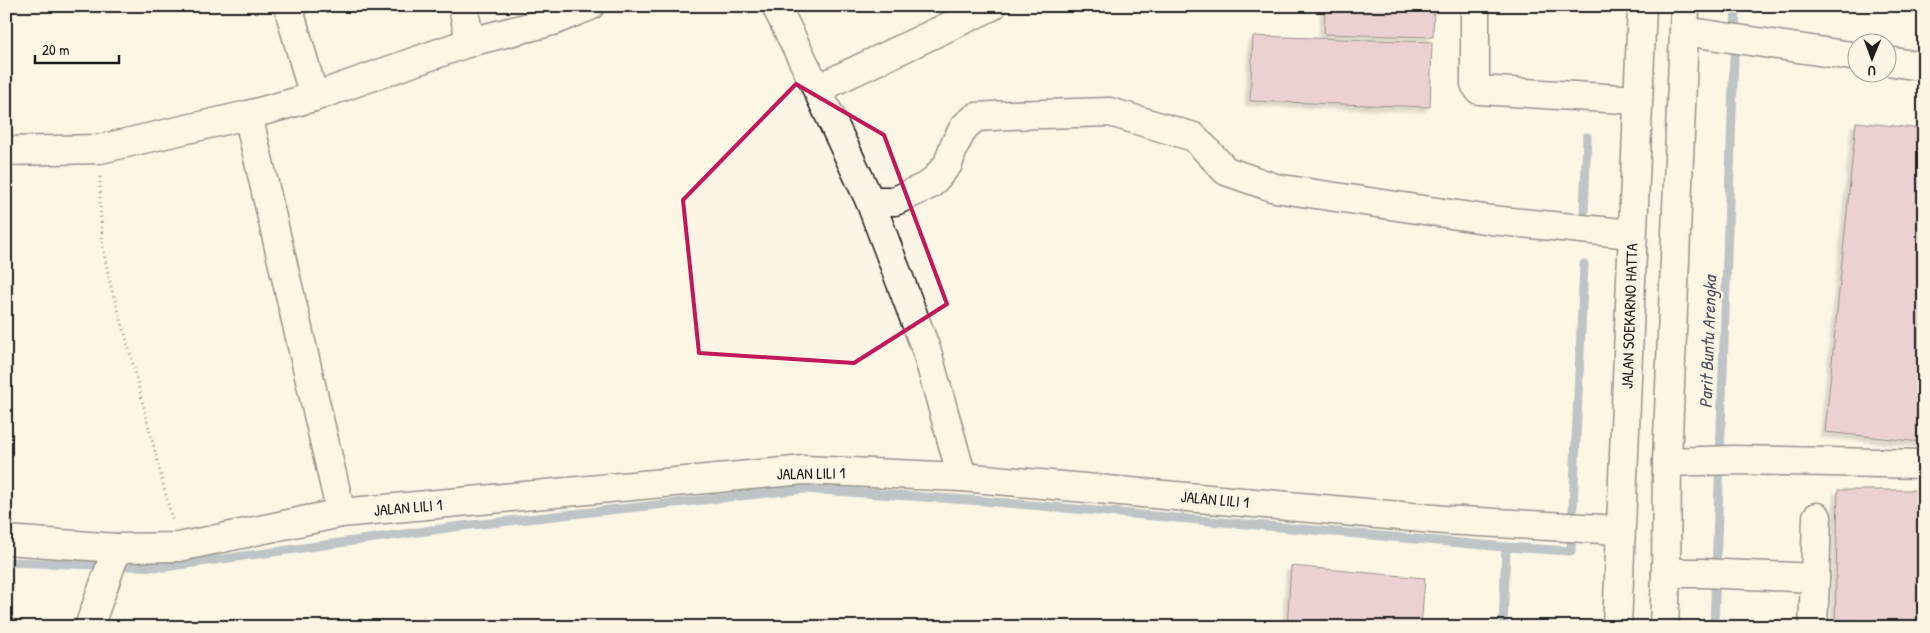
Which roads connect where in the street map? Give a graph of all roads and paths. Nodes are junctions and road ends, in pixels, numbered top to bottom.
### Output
1 (288, 6) edge
2 (463, 6) edge
3 (590, 6) edge
4 (776, 6) edge
5 (992, 6) edge
6 (1475, 6) edge
7 (1642, 6) edge
8 (1684, 19) edge
9 (470, 42) junction
10 (1848, 55) edge
11 (817, 90) junction
12 (314, 97) junction
13 (1638, 100) junction
14 (248, 115) junction
15 (100, 149) junction
16 (6, 150) edge
17 (870, 201) junction
18 (1632, 234) junction
19 (1667, 462) junction
20 (1924, 464) edge
21 (962, 477) junction
22 (341, 513) junction
23 (1817, 517) dead end
24 (1620, 530) junction
25 (6, 540) edge
26 (179, 547) junction
27 (115, 553) junction
28 (1666, 573) junction
29 (1815, 578) junction
30 (89, 627) edge
31 (1617, 627) edge
32 (1664, 627) edge
33 (1813, 627) edge

1 - 12 street
2 - 9 street
3 - 9 street
4 - 11 street
5 - 11 street
6 - 13 street
7 - 13 street, JALAN SOEKARNO HATTA
8 - 10 street
8 - 19 street
9 - 12 street
11 - 17 street
12 - 14 street
13 - 18 street, JALAN SOEKARNO HATTA
14 - 15 street
14 - 22 street
15 - 16 street
15 - 26 path
17 - 18 street
17 - 21 street
18 - 24 street, JALAN SOEKARNO HATTA
19 - 20 street
19 - 28 street
21 - 22 street, JALAN LILI 1
21 - 24 street, JALAN LILI 1
22 - 26 street, JALAN LILI 1
23 - 29 street
24 - 31 street, JALAN SOEKARNO HATTA
25 - 27 street, JALAN LILI 1
26 - 27 street, JALAN LILI 1
27 - 30 street
28 - 29 street
28 - 32 street
29 - 33 street

